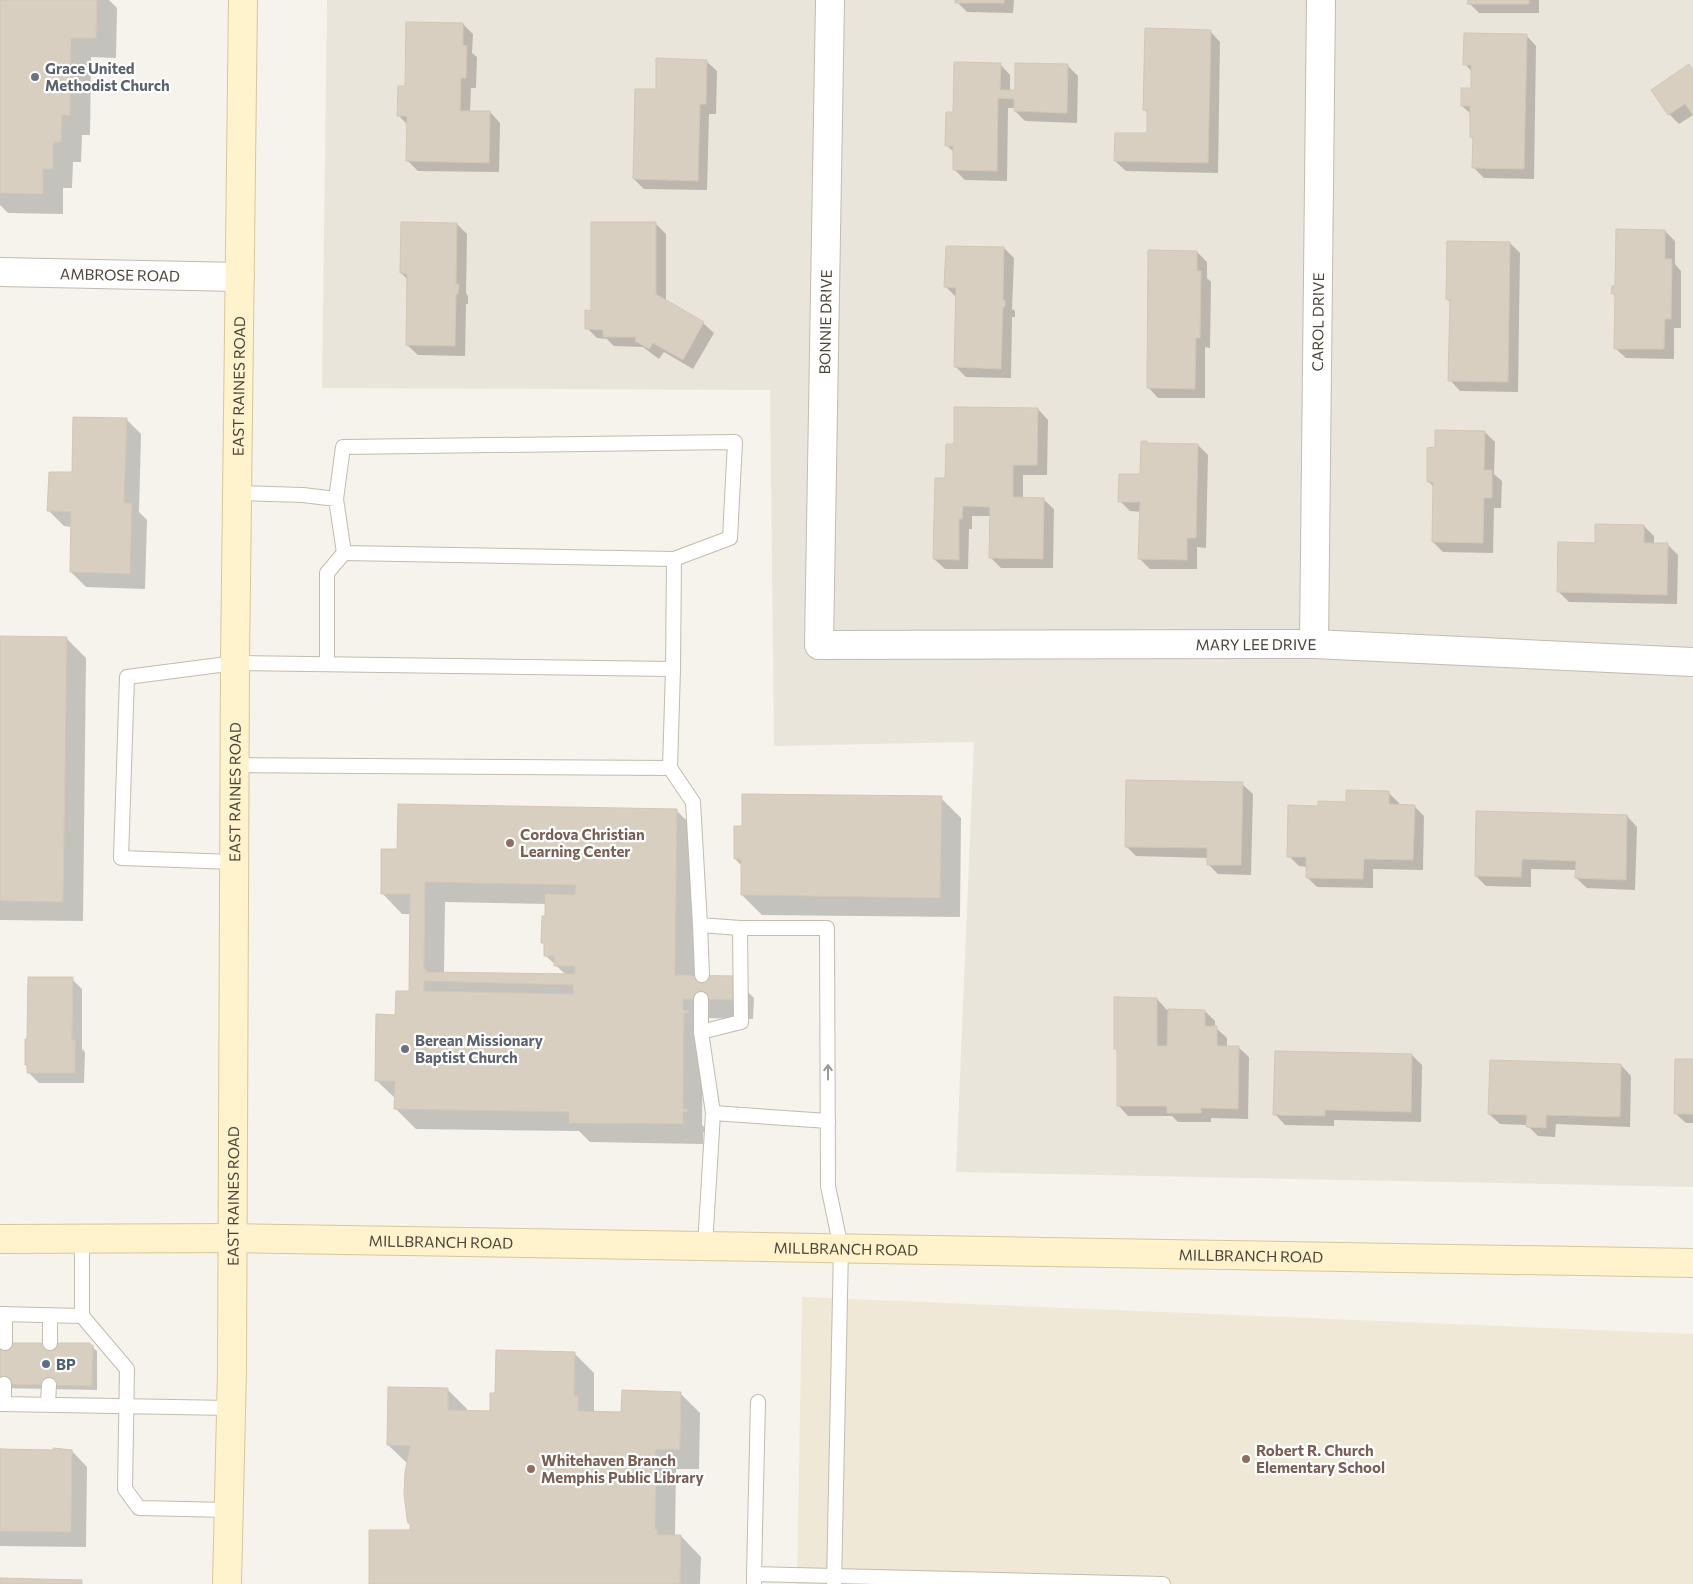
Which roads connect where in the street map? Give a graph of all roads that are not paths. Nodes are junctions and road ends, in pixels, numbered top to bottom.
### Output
1 (243, 0) edge
2 (830, 0) edge
3 (1322, 0) edge
4 (0, 272) edge
5 (240, 278) junction
6 (238, 493) junction
7 (336, 499) junction
8 (344, 553) junction
9 (674, 559) junction
10 (1314, 644) junction
11 (819, 645) joint
12 (1693, 662) edge
13 (235, 663) junction
14 (327, 664) junction
15 (673, 668) junction
16 (234, 765) junction
17 (670, 768) junction
18 (235, 862) junction
19 (700, 926) junction
20 (740, 928) junction
21 (702, 976) dead end
22 (701, 999) dead end
23 (701, 1032) junction
24 (713, 1114) junction
25 (828, 1121) junction
26 (82, 1238) junction
27 (232, 1238) junction
28 (0, 1239) edge
29 (705, 1246) junction
30 (841, 1248) junction
31 (1693, 1262) edge
32 (3, 1314) edge
33 (50, 1316) junction
34 (82, 1316) junction
35 (5, 1343) dead end
36 (50, 1343) dead end
37 (4, 1384) dead end
38 (49, 1385) dead end
39 (758, 1402) dead end
40 (2, 1404) edge
41 (48, 1404) junction
42 (126, 1406) junction
43 (231, 1408) junction
44 (228, 1510) junction
45 (754, 1579) edge
46 (834, 1580) edge
47 (227, 1584) edge
48 (1163, 1584) edge

1 - 5 main road, EAST RAINES ROAD
2 - 11 street, BONNIE DRIVE
3 - 10 street, CAROL DRIVE
4 - 5 street, AMBROSE ROAD
5 - 6 main road, EAST RAINES ROAD
6 - 7 lane
6 - 13 main road, EAST RAINES ROAD
7 - 8 lane
7 - 9 lane
8 - 9 lane
8 - 14 lane
9 - 15 lane
10 - 11 street, MARY LEE DRIVE
10 - 12 street, MARY LEE DRIVE
13 - 14 lane
13 - 16 main road, EAST RAINES ROAD
13 - 18 lane
14 - 15 lane
15 - 17 lane
16 - 17 lane
16 - 18 main road, EAST RAINES ROAD
17 - 19 lane
18 - 27 main road, EAST RAINES ROAD
19 - 20 lane
19 - 21 lane
20 - 23 lane
25 -> 20 lane
22 - 23 lane
23 - 24 lane
24 - 25 lane
24 - 29 lane
25 - 30 lane
26 - 27 main road, MILLBRANCH ROAD
26 - 28 main road, MILLBRANCH ROAD
26 - 34 lane
27 - 29 main road, MILLBRANCH ROAD
27 - 43 main road, EAST RAINES ROAD
29 - 30 main road, MILLBRANCH ROAD
30 - 31 main road, MILLBRANCH ROAD
30 - 46 lane
32 - 33 lane
32 - 35 lane
33 - 34 lane
33 - 36 lane
34 - 42 lane
37 - 40 lane
38 - 41 lane
39 - 45 lane
40 - 41 lane
41 - 42 lane
42 - 43 lane
42 - 44 lane
43 - 44 main road, EAST RAINES ROAD
44 - 47 main road, EAST RAINES ROAD
45 - 46 lane
46 - 48 lane

